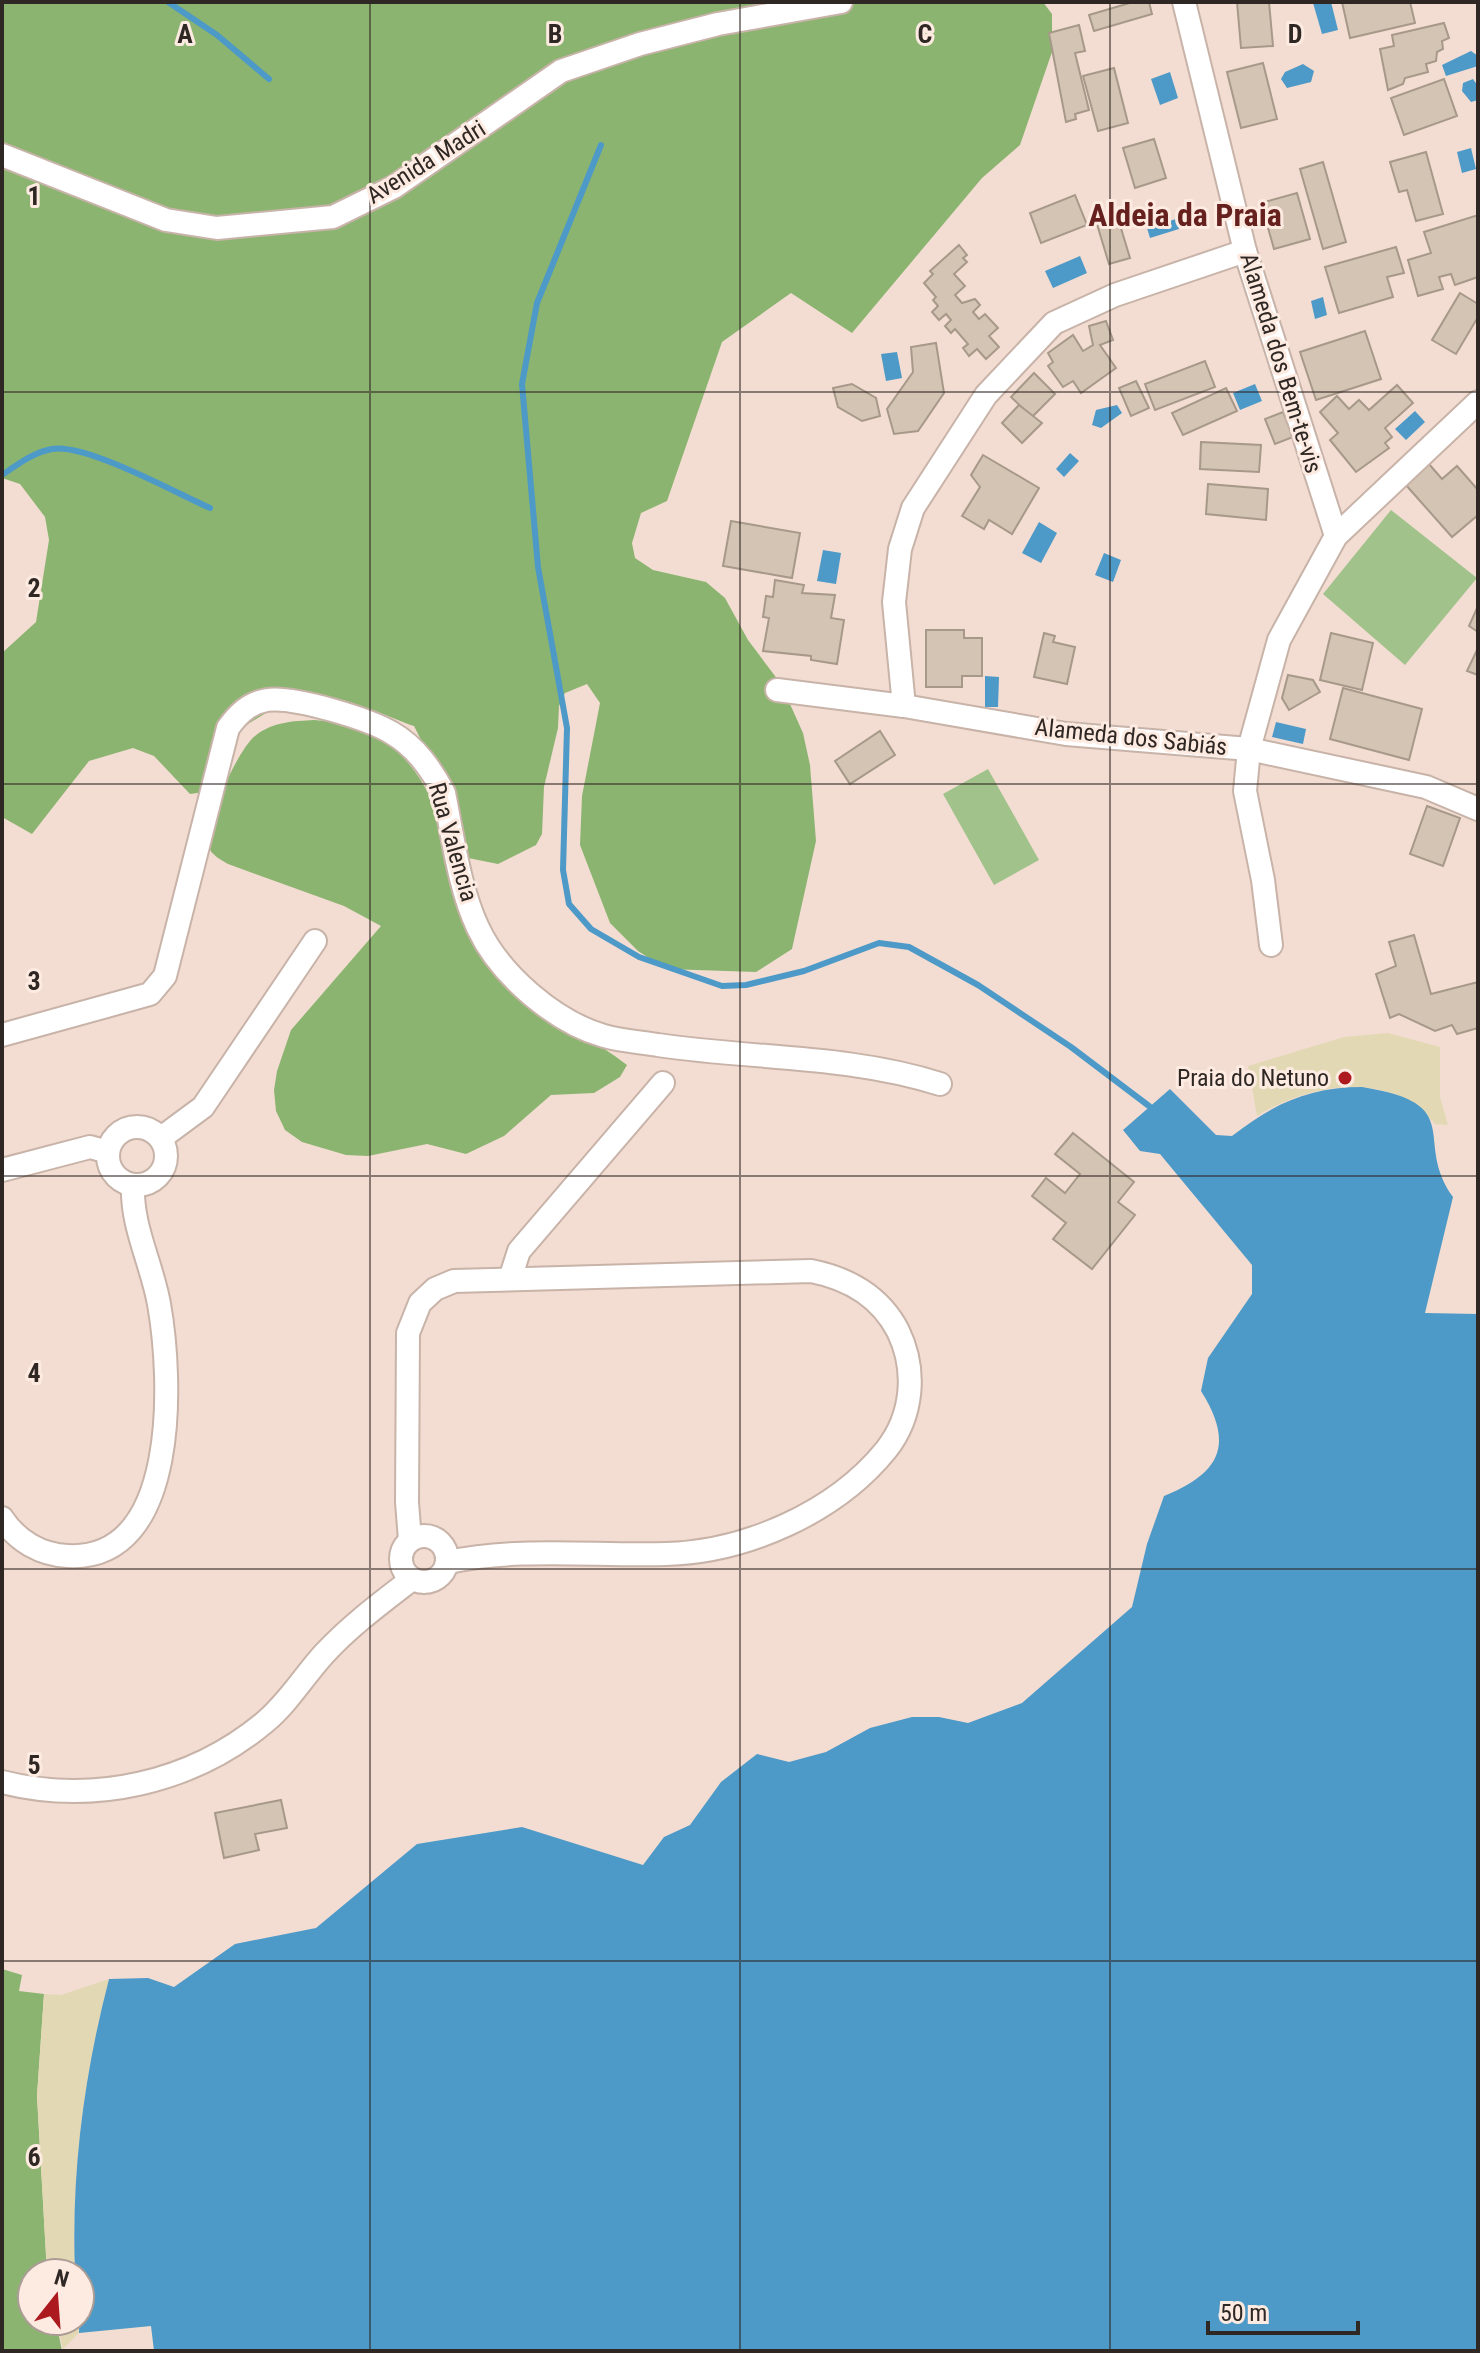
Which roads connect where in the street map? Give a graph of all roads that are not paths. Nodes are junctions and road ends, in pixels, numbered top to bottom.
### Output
1 (841, 2) edge
2 (1184, 2) edge
3 (2, 155) edge
4 (1245, 251) junction
5 (1478, 402) edge
6 (1336, 536) junction
7 (777, 690) dead end
8 (904, 706) junction
9 (1249, 749) junction
10 (1478, 809) edge
11 (315, 941) dead end
12 (1271, 945) dead end
13 (2, 1035) edge
14 (663, 1083) dead end
15 (940, 1084) dead end
16 (161, 1138) junction
17 (108, 1152) junction
18 (2, 1170) edge
19 (133, 1185) junction
20 (510, 1279) junction
21 (2, 1518) edge
22 (410, 1540) junction
23 (448, 1562) junction
24 (412, 1579) junction
25 (2, 1782) edge

1 - 3 street, Avenida Madri
2 - 4 street, Alameda dos Bem-te-vis
4 - 6 street, Alameda dos Bem-te-vis
4 - 8 street
5 - 6 street
6 - 9 street
7 - 8 street, Alameda dos Sabiás
8 - 9 street, Alameda dos Sabiás
9 - 10 street, Alameda dos Sabiás
9 - 12 street
11 - 16 street
13 - 15 street, Rua Valencia
14 - 20 street
16 - 17 street
16 - 19 street
17 - 18 street
17 - 19 street
19 - 21 street
20 - 22 street
20 - 23 street
22 - 23 street
22 - 24 street
23 - 24 street
24 - 25 street

